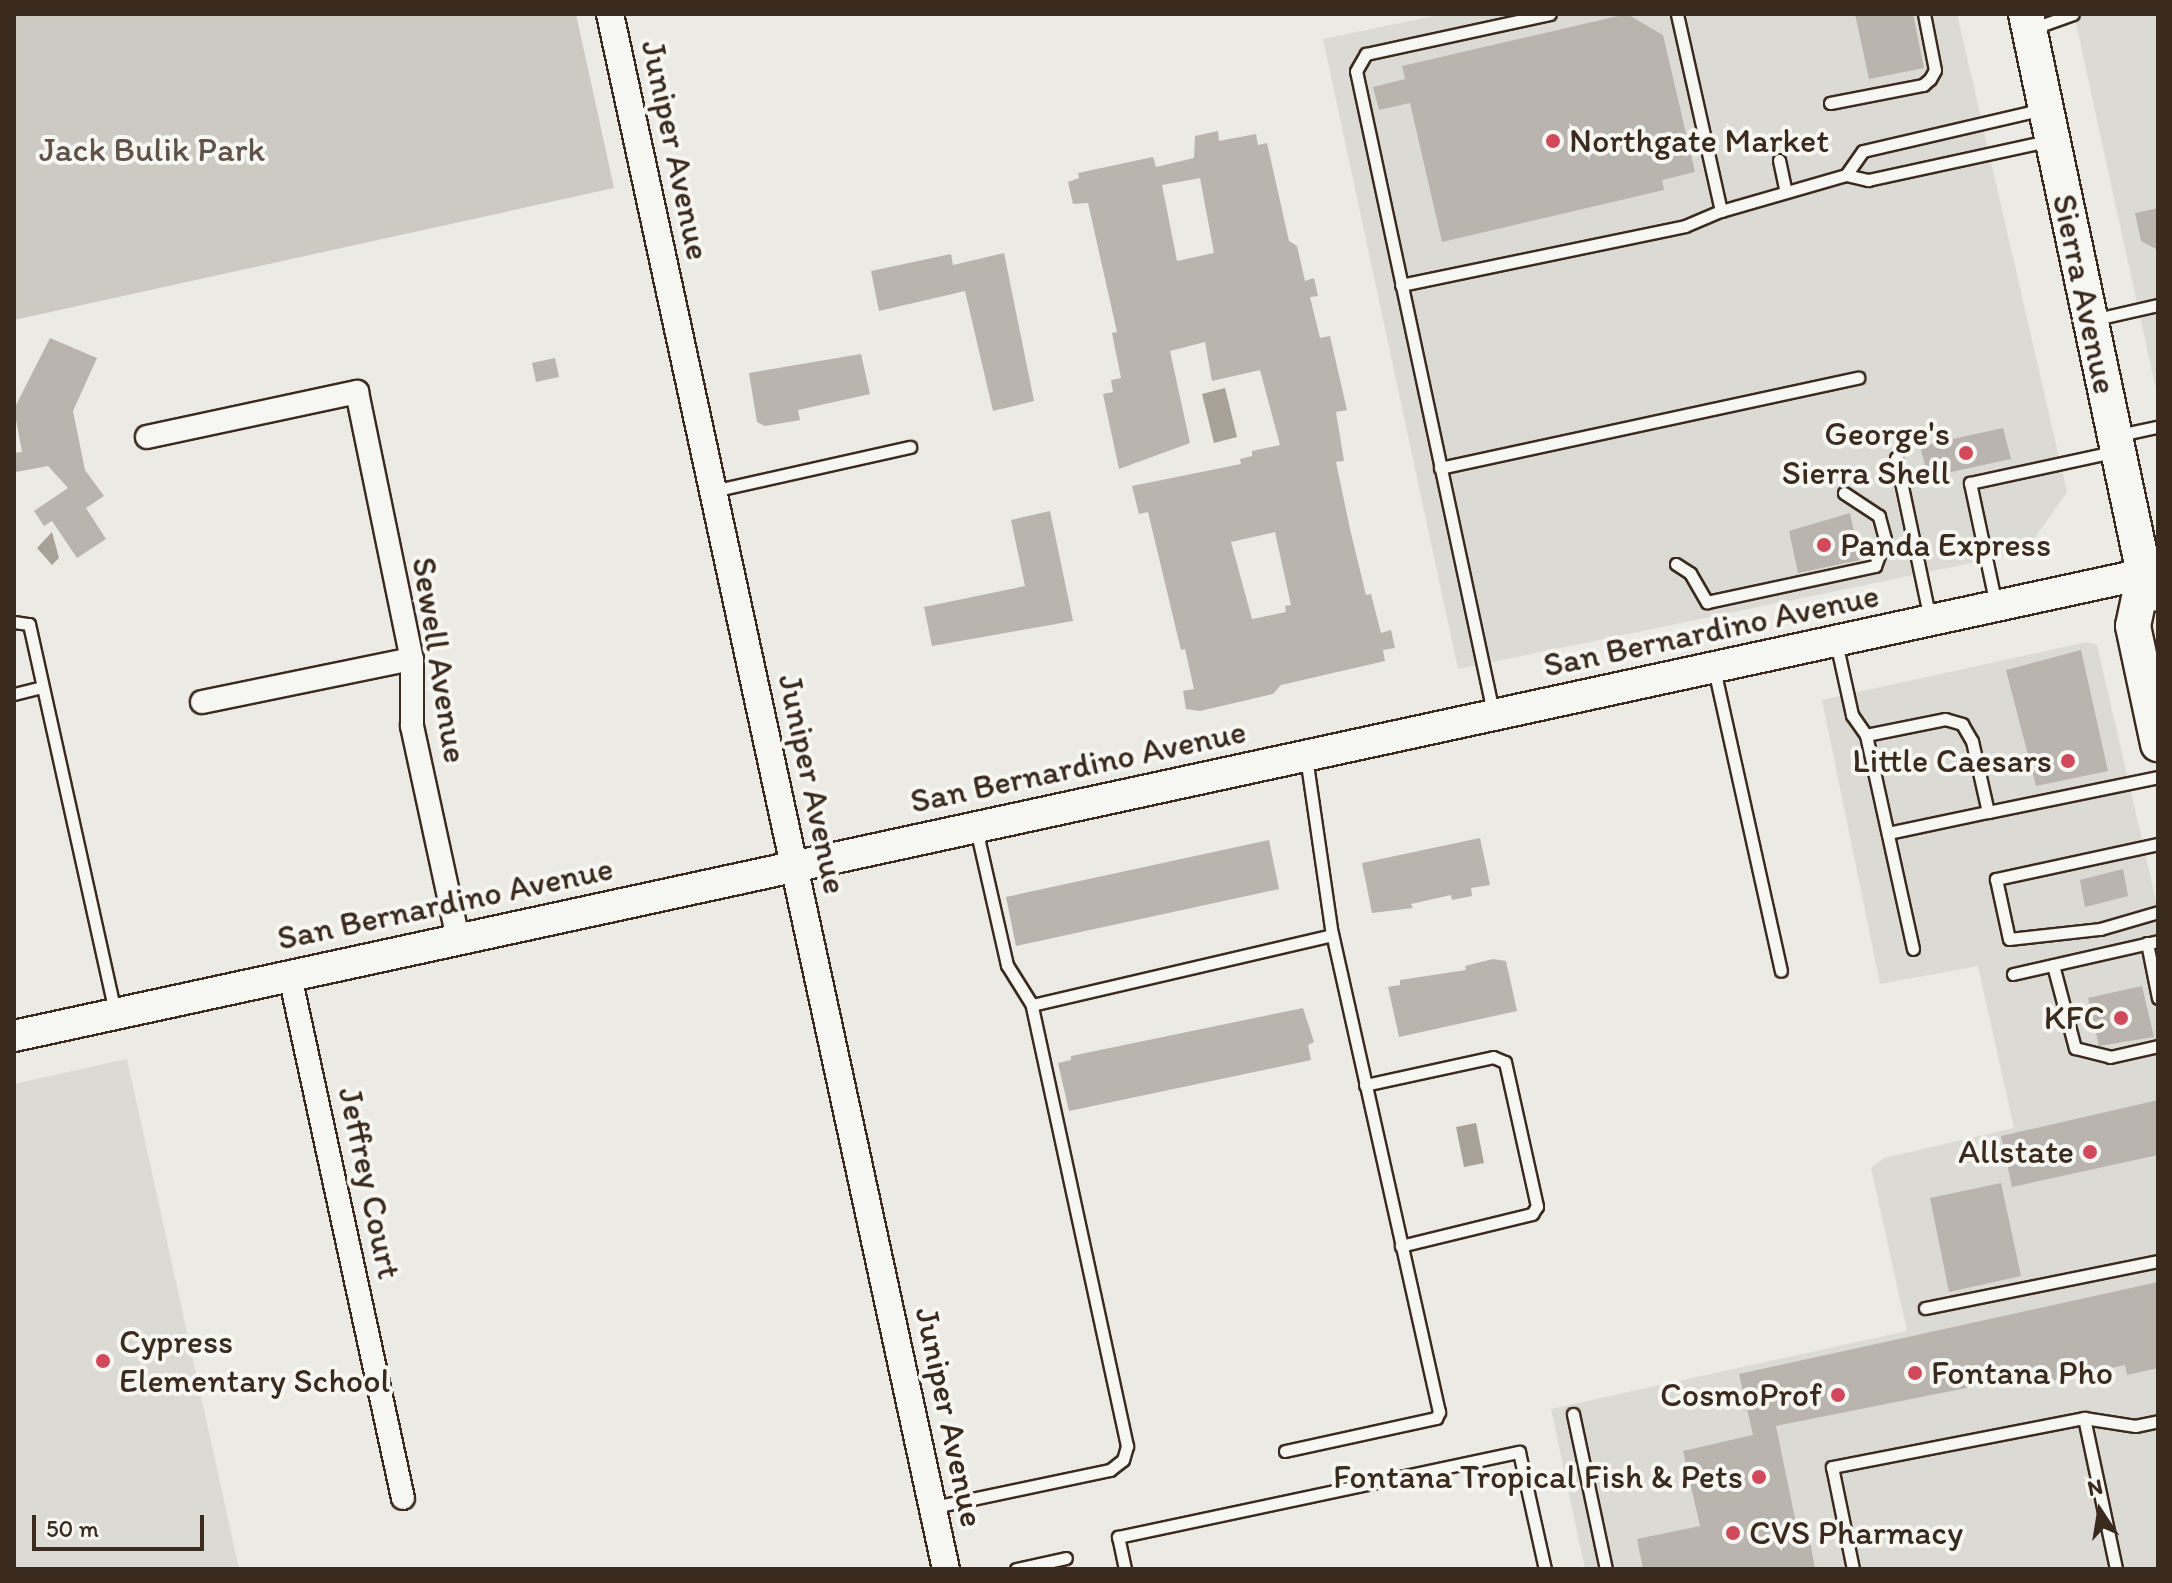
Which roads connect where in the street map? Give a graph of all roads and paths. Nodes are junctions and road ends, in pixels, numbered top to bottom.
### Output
1 (610, 14) edge
2 (1550, 14) edge
3 (1677, 14) edge
4 (1924, 14) edge
5 (2073, 14) edge
6 (2028, 22) edge
7 (1830, 103) dead end
8 (2049, 124) junction
9 (1779, 160) dead end
10 (1846, 175) junction
11 (1785, 189) junction
12 (1721, 211) junction
13 (1401, 285) junction
14 (2158, 305) edge
15 (2091, 320) junction
16 (1858, 378) dead end
17 (2158, 427) edge
18 (147, 437) dead end
19 (2117, 444) junction
20 (910, 447) dead end
21 (1896, 458) dead end
22 (1440, 468) junction
23 (713, 491) junction
24 (1844, 493) dead end
25 (1676, 564) dead end
26 (2153, 579) edge
27 (1996, 606) junction
28 (1931, 621) junction
29 (14, 622) edge
30 (1836, 642) junction
31 (412, 659) junction
32 (1714, 669) junction
33 (42, 687) junction
34 (14, 694) edge
35 (202, 702) dead end
36 (1494, 717) junction
37 (1866, 735) junction
38 (2158, 744) edge
39 (1306, 757) junction
40 (2158, 777) edge
41 (1988, 812) junction
42 (975, 827) junction
43 (1888, 833) junction
44 (2158, 844) edge
45 (794, 866) junction
46 (2158, 912) edge
47 (1332, 935) junction
48 (458, 939) junction
49 (2153, 942) edge
50 (1913, 949) dead end
51 (2053, 965) junction
52 (1781, 971) dead end
53 (2013, 974) dead end
54 (290, 976) junction
55 (2158, 998) edge
56 (1032, 1005) junction
57 (115, 1014) junction
58 (14, 1036) edge
59 (2158, 1046) edge
60 (1365, 1085) junction
61 (1401, 1246) junction
62 (2158, 1261) edge
63 (1925, 1308) dead end
64 (1573, 1414) dead end
65 (2084, 1418) junction
66 (2158, 1421) edge
67 (1285, 1451) dead end
68 (403, 1498) dead end
69 (933, 1507) junction
70 (1066, 1558) dead end
71 (946, 1569) edge
72 (1016, 1569) edge
73 (1125, 1569) edge
74 (1545, 1569) edge
75 (1606, 1569) edge
76 (1853, 1569) edge
77 (2116, 1569) edge

1 - 23 street, Juniper Avenue
2 - 13 lane
3 - 12 lane
4 - 7 lane
5 - 6 lane
6 - 8 main road, Sierra Avenue
8 - 10 lane
8 - 10 lane
8 - 15 main road, Sierra Avenue
9 - 11 lane
10 - 11 lane
11 - 12 lane
12 - 13 lane
13 - 22 lane
14 - 15 lane
15 - 19 main road, Sierra Avenue
16 - 22 lane
17 - 19 lane
18 - 31 street, Sewell Avenue
19 - 26 main road, Sierra Avenue
19 - 27 lane
20 - 23 lane
21 - 28 lane
22 - 36 lane
23 - 45 street, Juniper Avenue
24 - 25 lane
26 - 27 main road, San Bernardino Avenue
26 - 38 main road, Sierra Avenue
27 - 28 main road, San Bernardino Avenue
28 - 30 main road, San Bernardino Avenue
29 - 33 lane
30 - 32 main road, San Bernardino Avenue
30 - 37 lane
31 - 35 street
31 - 48 street, Sewell Avenue
32 - 36 main road, San Bernardino Avenue
32 - 52 lane
33 - 34 lane
33 - 57 lane
36 - 39 main road, San Bernardino Avenue
37 - 41 lane
37 - 43 lane
39 - 42 main road, San Bernardino Avenue
39 - 47 lane
40 - 41 lane
41 - 43 lane
42 - 45 main road, San Bernardino Avenue
42 - 56 lane
43 - 50 lane
44 - 46 lane
45 - 48 main road, San Bernardino Avenue
45 - 69 street, Juniper Avenue
47 - 56 lane
47 - 60 lane
48 - 54 main road, San Bernardino Avenue
49 - 51 lane
49 - 55 lane
51 - 53 lane
51 - 59 lane
54 - 57 main road, San Bernardino Avenue
54 - 68 street, Jeffrey Court
56 - 69 lane
57 - 58 main road, San Bernardino Avenue
60 - 61 lane
60 - 61 lane
61 - 67 lane
62 - 63 lane
64 - 75 lane
65 - 66 lane
65 - 76 lane
65 - 77 lane
69 - 71 street, Juniper Avenue
70 - 72 lane
73 - 74 lane

